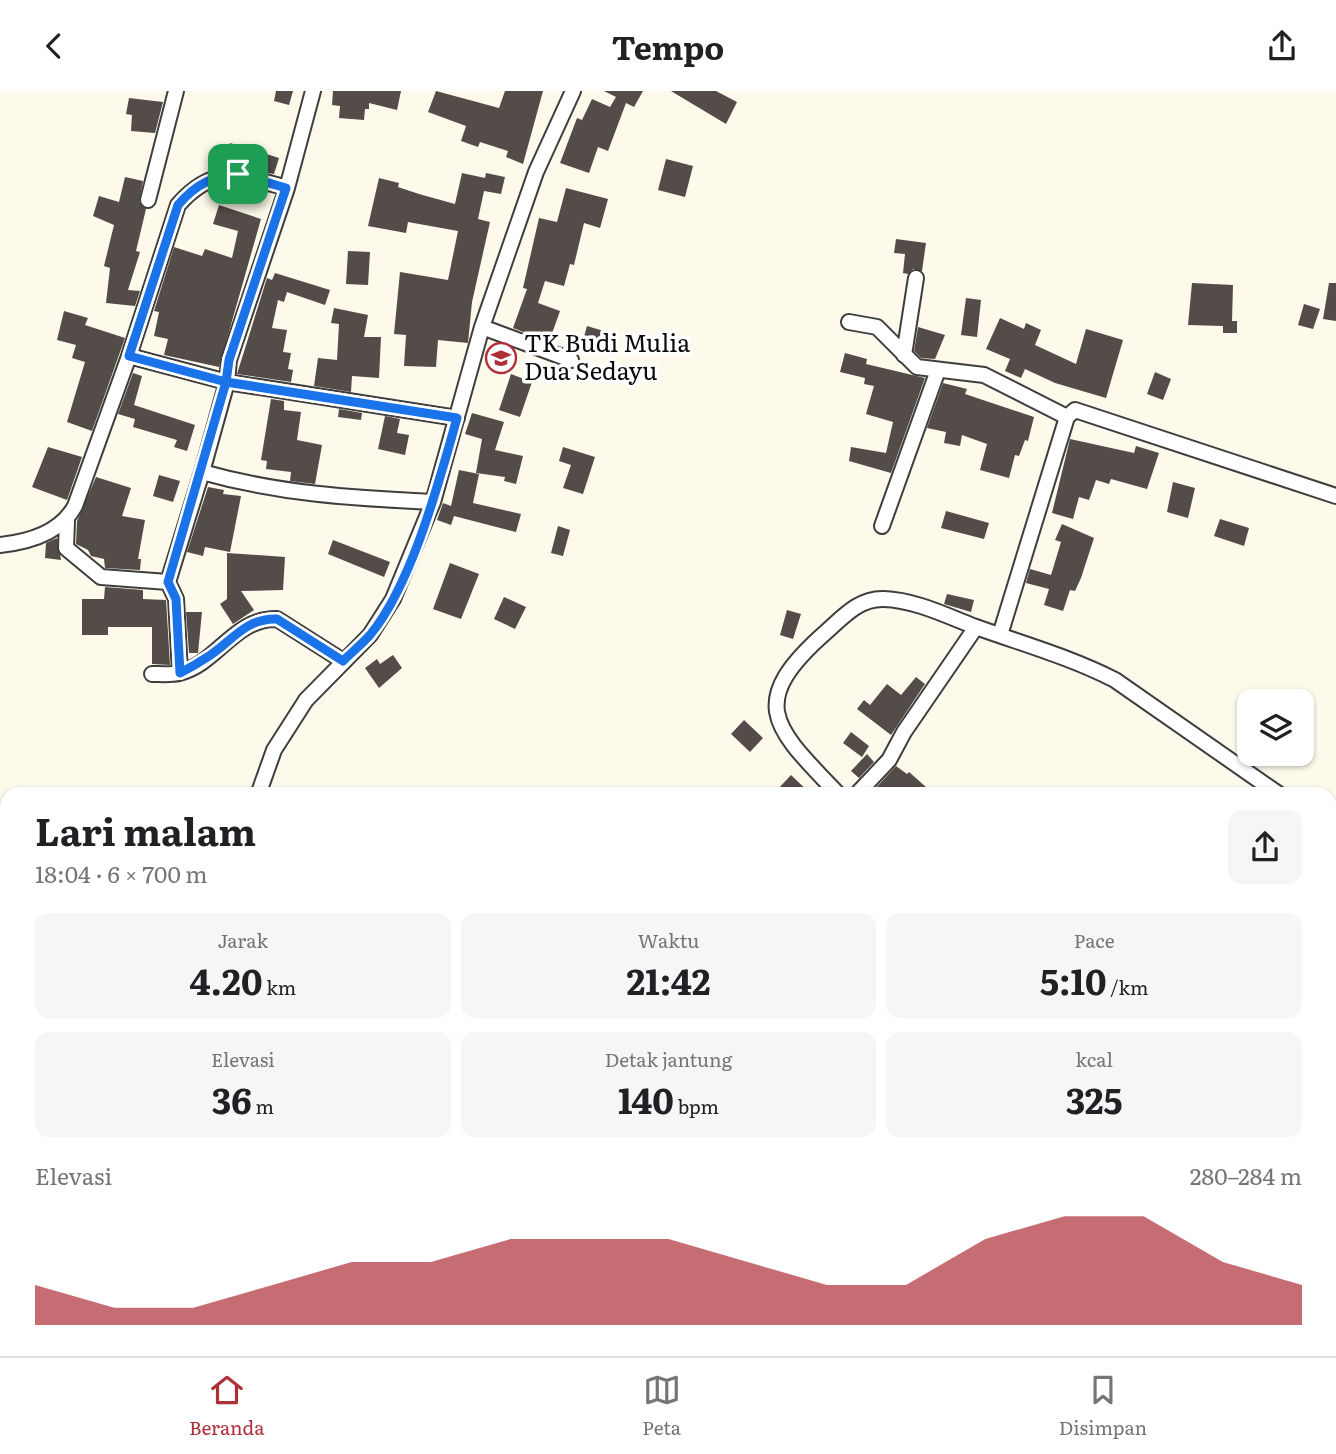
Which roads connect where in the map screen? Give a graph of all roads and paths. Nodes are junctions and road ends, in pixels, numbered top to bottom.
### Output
1 (176, 91) edge
2 (313, 91) edge
3 (573, 91) edge
4 (286, 188) junction
5 (148, 200) dead end
6 (916, 278) dead end
7 (849, 321) dead end
8 (482, 327) junction
9 (904, 355) junction
10 (129, 356) junction
11 (571, 360) dead end
12 (938, 370) junction
13 (226, 382) junction
14 (1067, 417) junction
15 (457, 418) junction
16 (202, 473) junction
17 (1336, 496) edge
18 (433, 502) junction
19 (67, 521) junction
20 (882, 526) dead end
21 (0, 545) edge
22 (168, 582) junction
23 (976, 627) junction
24 (1000, 635) junction
25 (343, 661) junction
26 (180, 673) junction
27 (152, 674) dead end
28 (261, 787) edge
29 (831, 787) edge
30 (864, 787) edge
31 (1269, 787) edge

1 - 5 street
2 - 4 street
3 - 8 street
4 - 10 street
4 - 13 street
6 - 9 street
7 - 9 street
8 - 11 street
8 - 15 street
9 - 12 street
10 - 13 street
10 - 19 street
12 - 14 street
12 - 20 street
13 - 15 street
13 - 16 street
14 - 17 street
14 - 24 street
15 - 18 street
16 - 18 street
16 - 22 street
18 - 25 street
19 - 21 street
19 - 22 street
22 - 26 street
23 - 24 street
23 - 29 street
23 - 30 street
24 - 31 street
25 - 26 street
25 - 28 street
26 - 27 street

